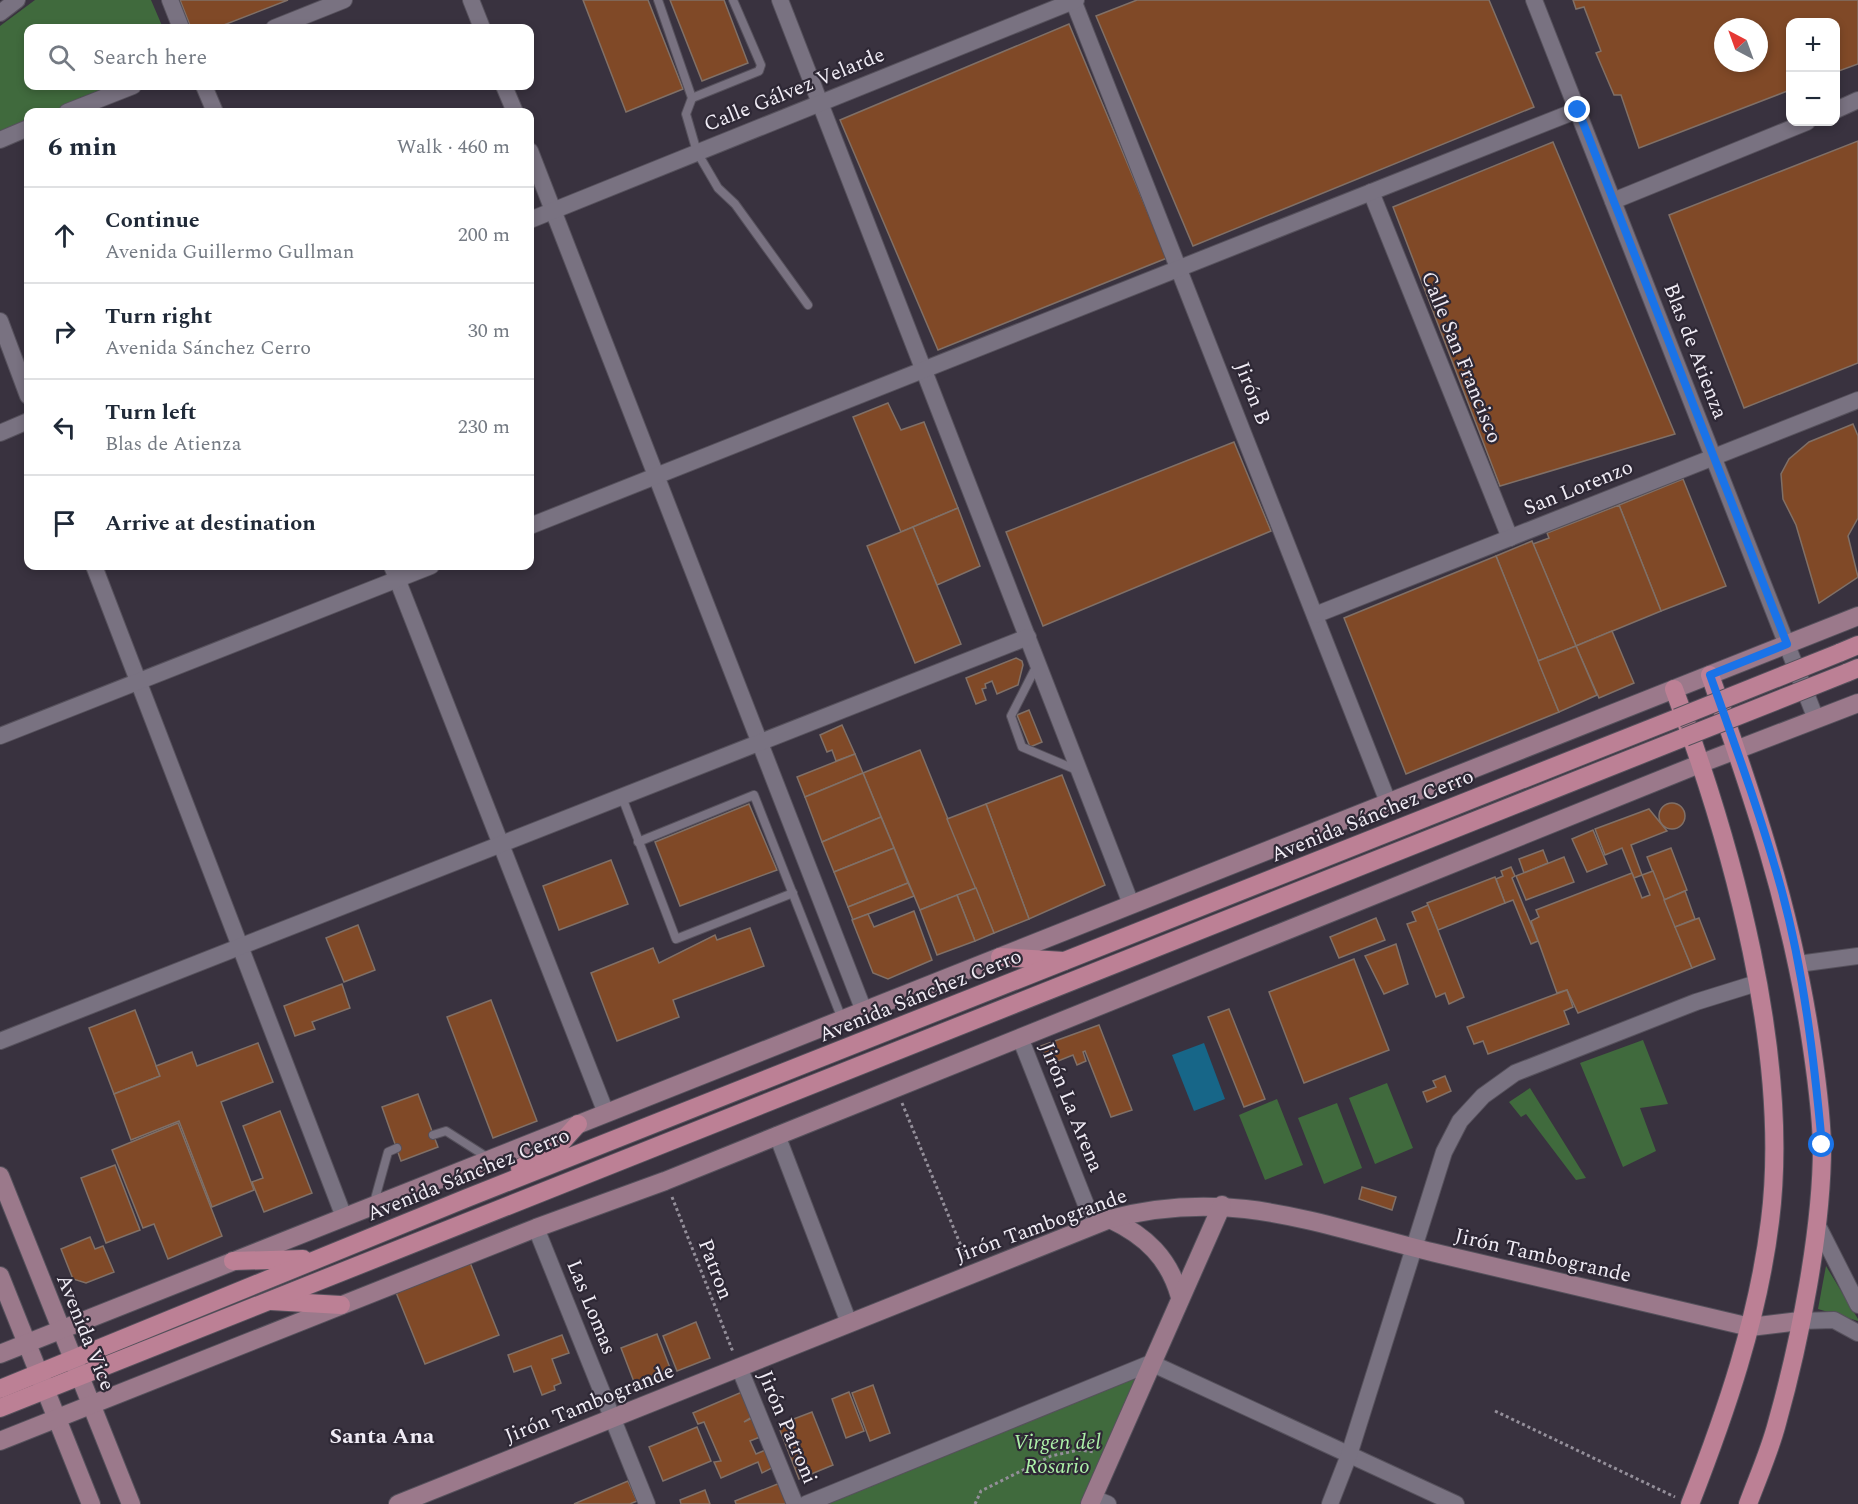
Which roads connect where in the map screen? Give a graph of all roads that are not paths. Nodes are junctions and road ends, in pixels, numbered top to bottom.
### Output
1 (17, 0) edge
2 (170, 0) edge
3 (344, 0) edge
4 (471, 0) edge
5 (658, 0) edge
6 (733, 0) edge
7 (780, 0) edge
8 (1074, 0) edge
9 (1534, 0) edge
10 (0, 13) edge
11 (179, 24) edge
12 (283, 24) edge
13 (480, 24) edge
14 (123, 90) edge
15 (206, 90) edge
16 (506, 90) edge
17 (692, 98) junction
18 (1858, 100) edge
19 (820, 103) junction
20 (77, 108) edge
21 (213, 108) edge
22 (512, 108) edge
23 (1840, 108) edge
24 (1578, 110) junction
25 (1797, 126) edge
26 (24, 130) edge
27 (0, 140) edge
28 (697, 152) junction
29 (534, 161) edge
30 (1371, 192) junction
31 (1614, 201) junction
32 (553, 211) junction
33 (534, 218) edge
34 (1180, 268) junction
35 (808, 305) dead end
36 (0, 321) edge
37 (924, 370) junction
38 (24, 385) edge
39 (1858, 400) edge
40 (24, 423) edge
41 (0, 433) edge
42 (1714, 457) junction
43 (656, 476) junction
44 (534, 524) edge
45 (1510, 538) junction
46 (96, 570) edge
47 (395, 572) edge
48 (1315, 615) junction
49 (1858, 616) edge
50 (1028, 638) junction
51 (1787, 644) junction
52 (1858, 645) edge
53 (1038, 663) junction
54 (1852, 670) edge
55 (1710, 675) junction
56 (138, 681) junction
57 (1674, 689) junction
58 (1858, 703) edge
59 (1816, 719) junction
60 (0, 736) edge
61 (759, 743) junction
62 (1736, 750) junction
63 (1702, 763) junction
64 (1079, 771) junction
65 (622, 797) junction
66 (1388, 802) junction
67 (638, 842) junction
68 (500, 845) junction
69 (793, 893) junction
70 (1131, 904) junction
71 (240, 947) junction
72 (1858, 956) edge
73 (1000, 957) junction
74 (1068, 961) junction
75 (1798, 964) junction
76 (1757, 983) junction
77 (864, 1011) junction
78 (842, 1019) junction
79 (1021, 1040) junction
80 (0, 1041) edge
81 (606, 1113) junction
82 (578, 1124) junction
83 (433, 1135) dead end
84 (777, 1135) junction
85 (397, 1149) dead end
86 (491, 1159) junction
87 (0, 1176) edge
88 (467, 1198) junction
89 (1222, 1205) junction
90 (373, 1206) junction
91 (344, 1217) junction
92 (1102, 1222) junction
93 (1817, 1224) junction
94 (536, 1228) junction
95 (1414, 1248) junction
96 (314, 1259) junction
97 (233, 1261) junction
98 (0, 1276) edge
99 (1180, 1297) junction
100 (266, 1301) junction
101 (341, 1305) junction
102 (1858, 1305) edge
103 (1800, 1321) junction
104 (849, 1323) junction
105 (1750, 1327) junction
106 (61, 1330) junction
107 (1858, 1333) edge
108 (27, 1343) junction
109 (0, 1354) edge
110 (1151, 1363) junction
111 (739, 1367) junction
112 (76, 1368) junction
113 (41, 1382) junction
114 (0, 1389) edge
115 (91, 1404) junction
116 (0, 1408) edge
117 (56, 1418) junction
118 (612, 1418) junction
119 (0, 1441) edge
120 (1349, 1455) junction
121 (1685, 1501) edge
122 (1097, 1502) edge
123 (90, 1504) edge
124 (131, 1504) edge
125 (398, 1504) edge
126 (647, 1504) edge
127 (795, 1504) edge
128 (806, 1504) edge
129 (1330, 1504) edge
130 (1456, 1504) edge
131 (1748, 1504) edge

1 - 10 street
2 - 11 street
3 - 12 street
4 - 13 street
5 - 17 lane
6 - 17 lane
7 - 19 street
8 - 19 street, Calle Gálvez Velarde
8 - 34 street, Jirón B
9 - 24 street, Blas de Atienza
14 - 20 street
15 - 21 street
16 - 22 street
17 - 28 lane
18 - 23 street
19 - 28 street, Calle Gálvez Velarde
19 - 37 street
24 - 30 street
24 - 31 street, Blas de Atienza
25 - 31 street
26 - 27 street
28 - 32 street, Calle Gálvez Velarde
28 - 35 lane
29 - 32 street
30 - 34 street
30 - 45 street, Calle San Francisco
31 - 42 street, Blas de Atienza
32 - 33 street, Calle Gálvez Velarde
32 - 43 street
34 - 37 street
34 - 48 street, Jirón B
36 - 38 street
37 - 43 street
37 - 50 street
39 - 42 street, San Lorenzo
40 - 41 street
42 - 45 street, San Lorenzo
42 - 51 street, Blas de Atienza
43 - 44 street
43 - 61 street
45 - 48 street, San Lorenzo
46 - 56 street
47 - 56 street
47 - 68 street
48 - 66 street, Jirón B
49 - 51 main road, Avenida Sánchez Cerro
50 - 53 street
50 - 61 street
51 - 55 main road, Avenida Sánchez Cerro
51 - 59 street, Blas de Atienza
52 - 74 main road, Avenida Sánchez Cerro, bridge
53 - 64 street
53 - 64 lane
54 - 100 main road, Avenida Sánchez Cerro, bridge
55 - 57 main road, Avenida Sánchez Cerro
55 - 62 main road
56 - 60 street
56 - 71 street
57 - 63 main road
57 - 66 main road, Avenida Sánchez Cerro
58 - 59 main road
59 - 62 main road
61 - 65 street
61 - 77 street
62 - 63 main road
62 - 75 main road
63 - 76 main road
63 - 79 main road
64 - 70 street
65 - 67 lane
65 - 68 street
66 - 70 main road, Avenida Sánchez Cerro
67 - 69 lane
67 - 69 lane
68 - 71 street
68 - 81 street
69 - 78 lane
70 - 73 main road, Avenida Sánchez Cerro
71 - 80 street
71 - 91 street
72 - 75 street
73 - 74 main road
73 - 77 main road, Avenida Sánchez Cerro
74 - 88 main road, Avenida Sánchez Cerro
75 - 93 main road
76 - 95 street
76 - 105 main road
77 - 78 main road, Avenida Sánchez Cerro
78 - 81 main road, Avenida Sánchez Cerro
79 - 84 main road
79 - 92 street, Jirón La Arena
81 - 82 main road, Avenida Sánchez Cerro
82 - 86 main road, Avenida Sánchez Cerro
82 - 88 main road
83 - 86 lane
84 - 94 main road
84 - 104 street
85 - 90 lane
86 - 90 main road, Avenida Sánchez Cerro
87 - 106 main road, Avenida Vice
88 - 96 main road, Avenida Sánchez Cerro
89 - 92 main road, Jirón Tambogrande
89 - 95 main road, Jirón Tambogrande
89 - 99 main road
90 - 91 main road, Avenida Sánchez Cerro
91 - 97 main road, Avenida Sánchez Cerro
92 - 99 main road
92 - 104 main road, Jirón Tambogrande
93 - 102 street
93 - 103 main road
94 - 101 main road
94 - 118 street, Las Lomas
95 - 105 main road, Jirón Tambogrande
95 - 120 street
96 - 97 main road
96 - 112 main road, Avenida Sánchez Cerro
97 - 106 main road, Avenida Sánchez Cerro
98 - 108 main road
99 - 110 main road
100 - 101 main road
100 - 112 main road, Avenida Sánchez Cerro
101 - 115 main road
103 - 105 main road, Jirón Tambogrande
103 - 107 street
103 - 131 main road
104 - 111 main road, Jirón Tambogrande
105 - 121 main road
106 - 108 main road, Avenida Sánchez Cerro
106 - 112 main road, Avenida Vice
108 - 109 main road, Avenida Sánchez Cerro
108 - 113 main road
110 - 120 street
110 - 122 main road
110 - 128 street
111 - 118 main road, Jirón Tambogrande
111 - 127 street, Jirón Patroni
112 - 113 main road, Avenida Sánchez Cerro
112 - 115 main road, Avenida Vice
113 - 114 main road, Avenida Sánchez Cerro
113 - 116 main road, Avenida Sánchez Cerro
113 - 117 main road
115 - 117 main road
115 - 124 main road, Avenida Vice
117 - 119 main road
117 - 123 main road
118 - 125 main road, Jirón Tambogrande
118 - 126 street, Las Lomas
120 - 129 street
120 - 130 street

